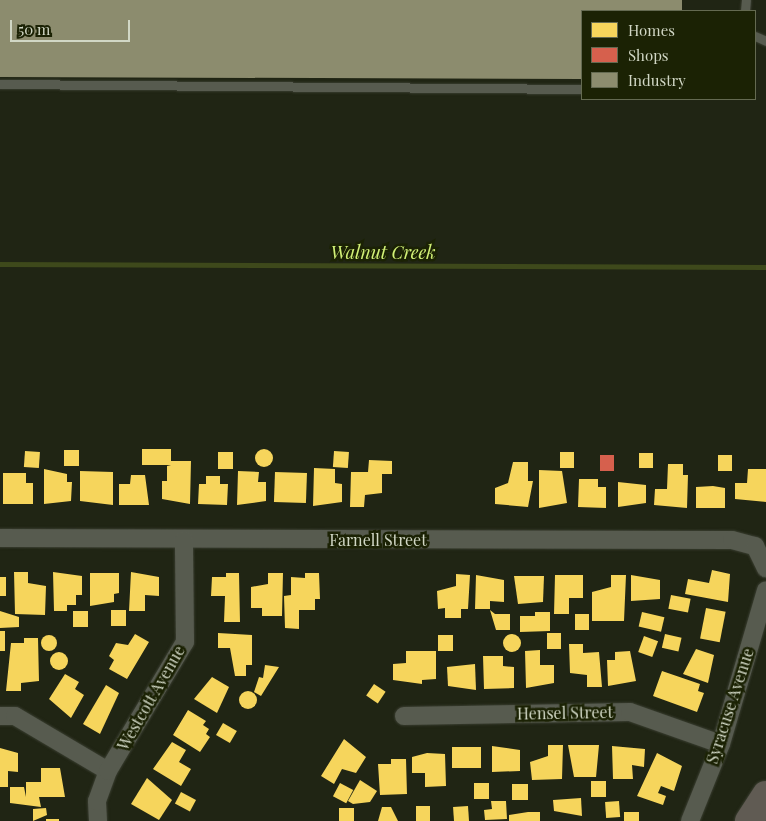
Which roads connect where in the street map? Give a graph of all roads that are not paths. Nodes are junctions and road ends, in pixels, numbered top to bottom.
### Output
1 (0, 84) edge
2 (581, 89) edge
3 (0, 538) edge
4 (184, 540) junction
5 (766, 569) edge
6 (766, 590) edge
7 (0, 716) edge
8 (404, 716) dead end
9 (721, 744) junction
10 (108, 770) junction
11 (766, 795) edge
12 (98, 821) edge
13 (690, 821) edge
14 (749, 821) edge

1 - 2 lane
3 - 4 street, Farnell Street
4 - 5 street, Farnell Street
4 - 10 street, Westcott Avenue
6 - 9 street, Syracuse Avenue
7 - 10 street
8 - 9 street, Hensel Street
9 - 13 street, Syracuse Avenue
10 - 12 street, Westcott Avenue
11 - 14 highway

